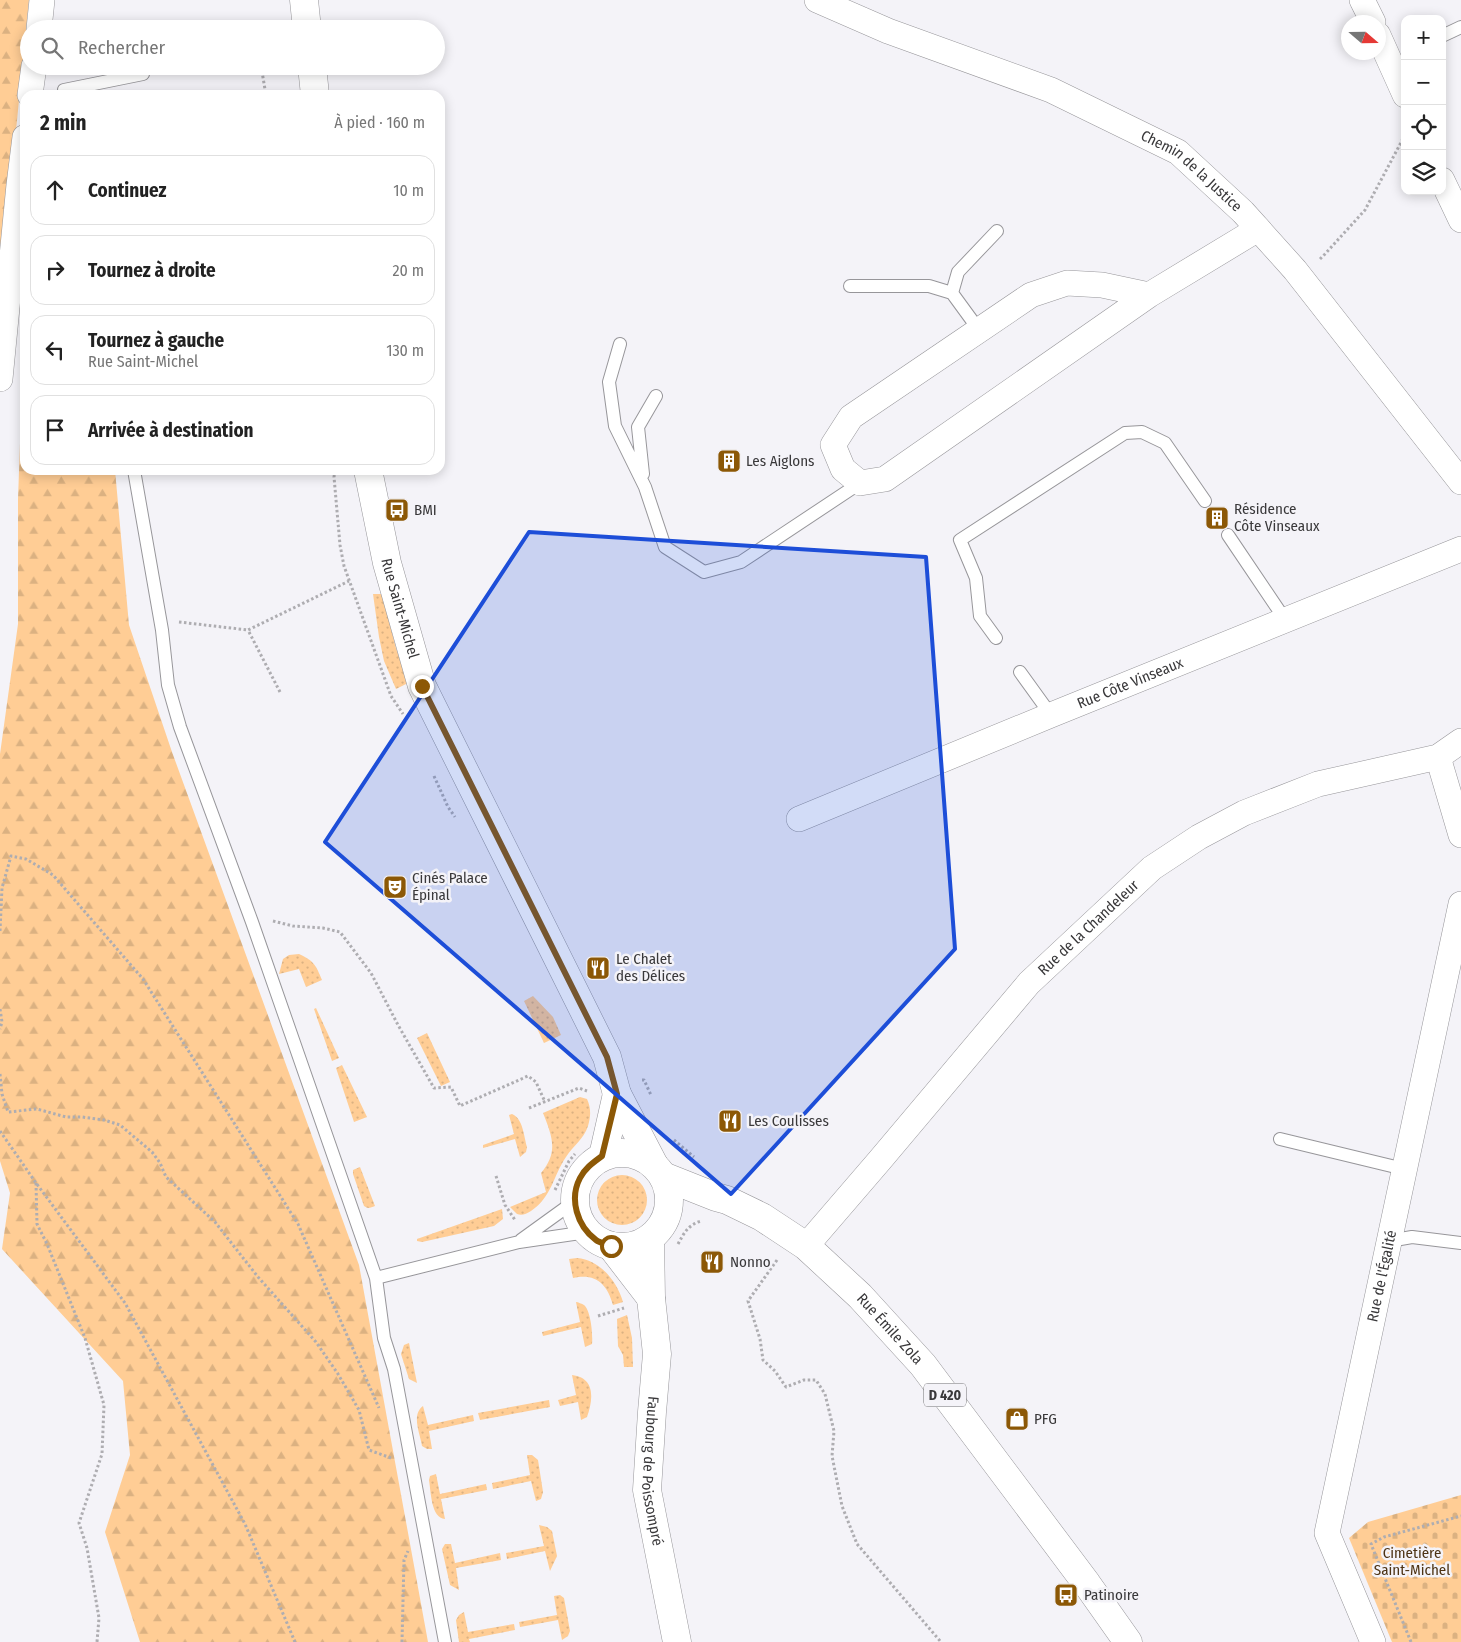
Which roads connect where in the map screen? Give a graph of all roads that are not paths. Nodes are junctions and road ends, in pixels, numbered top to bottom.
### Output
1 (42, 0) edge
2 (304, 0) edge
3 (817, 0) edge
4 (1362, 0) edge
5 (1369, 15) edge
6 (40, 20) edge
7 (307, 20) edge
8 (1461, 27) edge
9 (1446, 34) edge
10 (1386, 48) edge
11 (33, 75) edge
12 (138, 75) edge
13 (313, 75) edge
14 (1401, 82) edge
15 (31, 90) edge
16 (64, 90) edge
17 (314, 90) edge
18 (20, 177) edge
19 (1446, 188) edge
20 (1461, 220) edge
21 (1258, 229) junction
22 (997, 231) dead end
23 (850, 286) dead end
24 (952, 292) junction
25 (1149, 295) junction
26 (979, 330) junction
27 (620, 344) dead end
28 (0, 379) edge
29 (656, 396) dead end
30 (135, 475) edge
31 (369, 475) edge
32 (643, 482) junction
33 (1461, 482) edge
34 (860, 483) junction
35 (1205, 501) dead end
36 (1228, 535) dead end
37 (1461, 549) edge
38 (1286, 621) junction
39 (996, 638) dead end
40 (1020, 672) dead end
41 (1051, 715) junction
42 (1461, 741) edge
43 (1438, 757) junction
44 (799, 819) dead end
45 (1461, 835) edge
46 (1461, 904) edge
47 (603, 1089) junction
48 (1280, 1139) dead end
49 (591, 1152) junction
50 (1404, 1169) junction
51 (659, 1171) junction
52 (564, 1197) junction
53 (710, 1209) junction
54 (658, 1228) junction
55 (587, 1232) junction
56 (1389, 1241) junction
57 (519, 1242) junction
58 (1461, 1243) edge
59 (611, 1246) junction
60 (806, 1246) junction
61 (376, 1278) junction
62 (651, 1298) junction
63 (445, 1642) edge
64 (677, 1642) edge
65 (1128, 1642) edge
66 (1373, 1642) edge

1 - 6 street
2 - 7 main road
3 - 21 street, Chemin de la Justice
4 - 5 street
8 - 9 lane
10 - 14 street
11 - 15 street
12 - 16 lane
13 - 17 main road
18 - 28 street
19 - 20 street
21 - 25 street
21 - 33 street, Chemin de la Justice
22 - 24 lane
23 - 24 lane
24 - 26 lane
25 - 26 street
25 - 34 street
26 - 34 street
27 - 32 lane
29 - 32 lane
30 - 61 lane
31 - 47 main road, Rue Saint-Michel
32 - 34 lane
35 - 39 lane
36 - 38 lane
37 - 38 street, Rue Côte Vinseaux
38 - 41 street, Rue Côte Vinseaux
40 - 41 lane
41 - 44 street, Rue Côte Vinseaux
42 - 43 street, Rue de la Chandeleur
43 - 45 street
43 - 60 street, Rue de la Chandeleur
46 - 50 street, Rue de l'Égalité
47 - 49 main road, Rue Saint-Michel
47 - 51 main road, Rue Saint-Michel
48 - 50 lane
49 - 51 main road
49 - 52 main road
50 - 56 street, Rue de l'Égalité
51 - 53 main road, D 420
51 - 54 main road
52 - 55 main road
52 - 57 lane
53 - 54 main road
53 - 60 main road, Rue Émile Zola / D 420
54 - 59 main road
54 - 62 main road, Faubourg de Poissompré
55 - 57 lane
55 - 59 main road
56 - 58 lane
56 - 66 street, Rue de l'Égalité
57 - 61 lane
59 - 62 main road
60 - 65 main road, Rue Émile Zola / D 420
61 - 63 lane
62 - 64 main road, Faubourg de Poissompré

